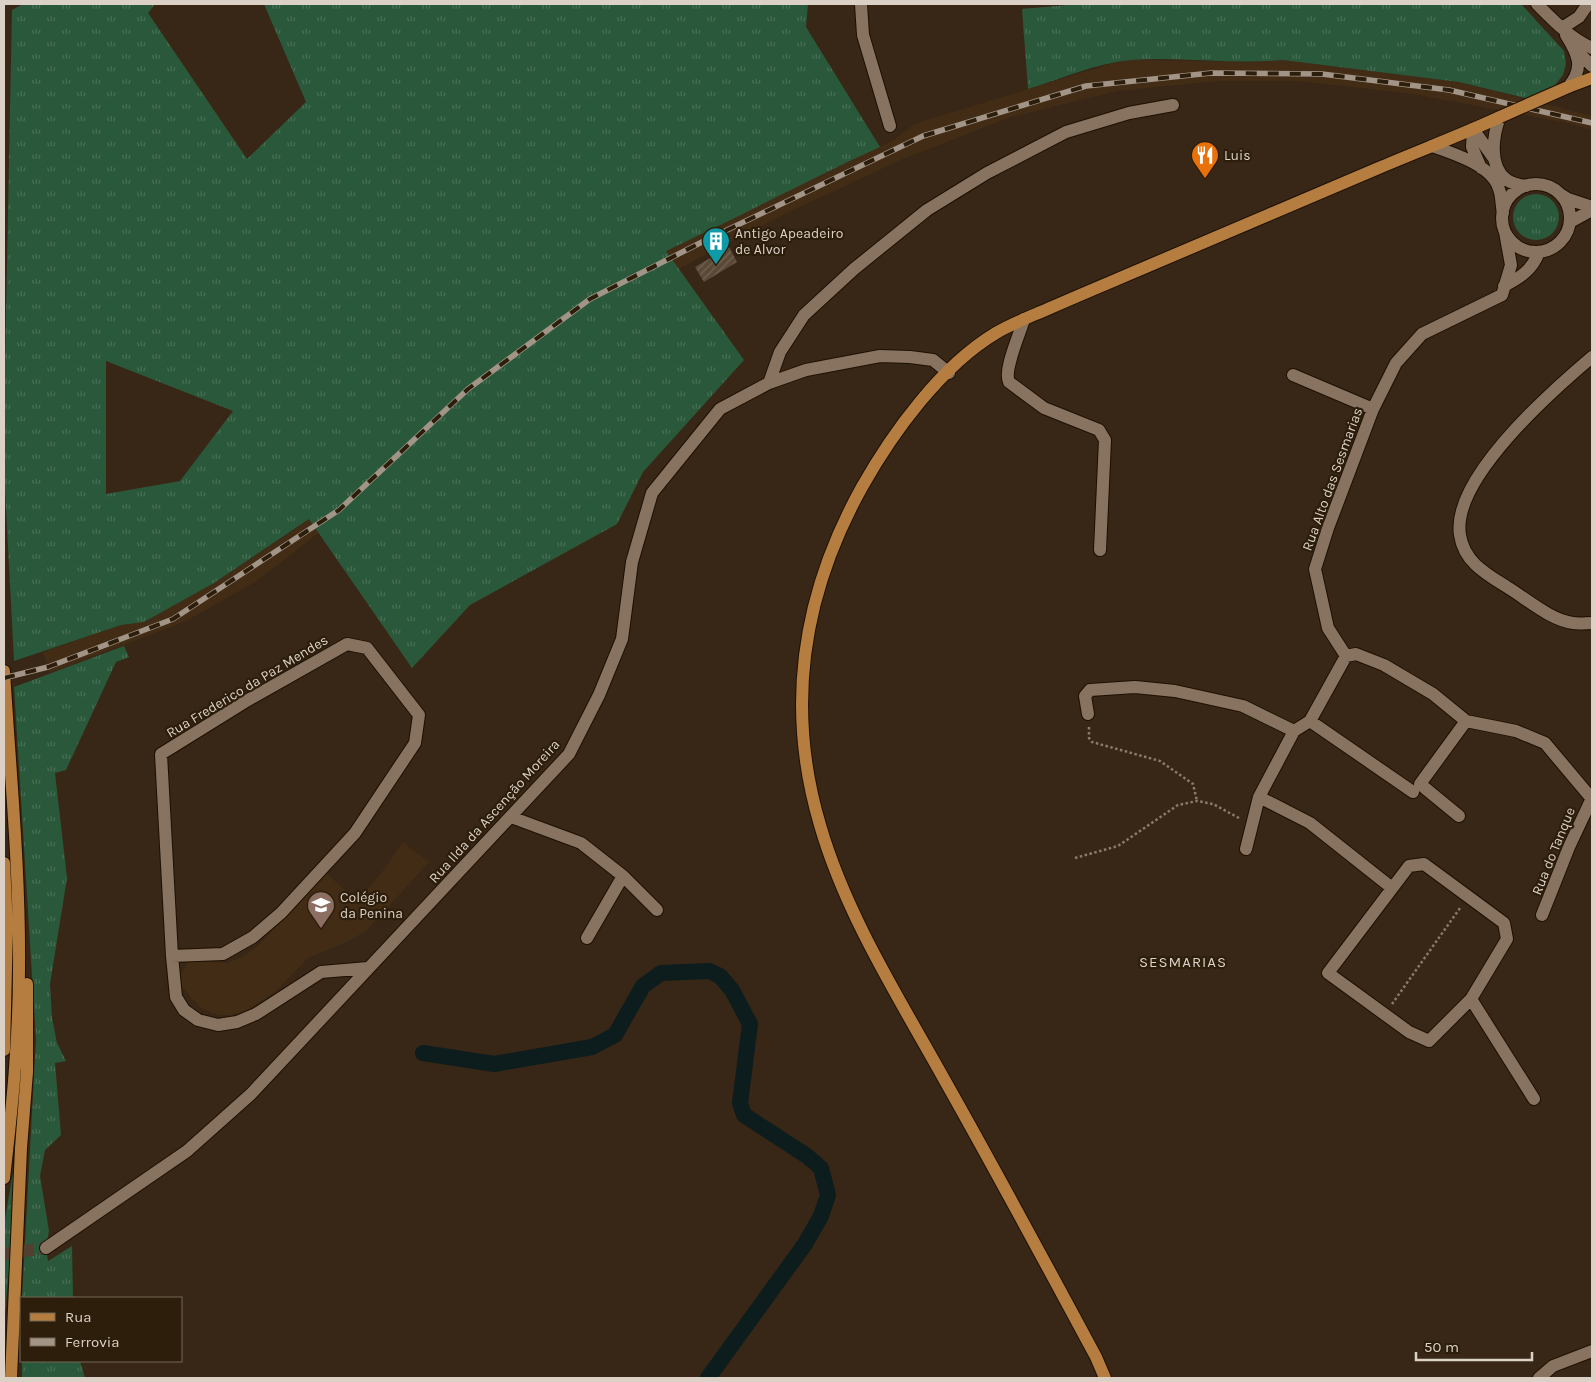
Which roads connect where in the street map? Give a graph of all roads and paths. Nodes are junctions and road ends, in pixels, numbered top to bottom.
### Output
1 (861, 4) edge
2 (1537, 4) edge
3 (1588, 4) edge
4 (1562, 28) junction
5 (1574, 47) junction
6 (1592, 48) edge
7 (1592, 66) edge
8 (1592, 78) edge
9 (1568, 87) junction
10 (1173, 105) dead end
11 (1500, 117) junction
12 (890, 126) dead end
13 (1473, 129) junction
14 (1432, 146) junction
15 (1495, 160) junction
16 (1480, 168) junction
17 (1526, 186) junction
18 (1551, 188) junction
19 (1592, 208) edge
20 (1503, 213) junction
21 (1570, 222) junction
22 (1505, 232) junction
23 (1539, 252) junction
24 (1504, 286) junction
25 (1024, 318) junction
26 (1592, 357) edge
27 (948, 372) junction
28 (1292, 375) dead end
29 (769, 383) junction
30 (1373, 410) junction
31 (1100, 550) dead end
32 (1592, 623) edge
33 (1346, 656) junction
34 (4, 671) edge
35 (1088, 714) joint
36 (1310, 721) junction
37 (1466, 721) junction
38 (1294, 731) junction
39 (1413, 792) junction
40 (1258, 797) junction
41 (1592, 798) edge
42 (1197, 801) junction
43 (1459, 816) dead end
44 (511, 817) junction
45 (1252, 824) junction
46 (1246, 849) dead end
47 (1076, 858) dead end
48 (4, 864) edge
49 (623, 876) junction
50 (18, 882) junction
51 (1392, 888) junction
52 (1468, 897) junction
53 (657, 910) dead end
54 (1542, 915) dead end
55 (587, 938) dead end
56 (172, 956) junction
57 (368, 968) junction
58 (1471, 999) junction
59 (1384, 1015) junction
60 (4, 1050) edge
61 (1534, 1099) dead end
62 (4, 1178) edge
63 (46, 1248) tunnel mouth
64 (1592, 1351) edge
65 (11, 1378) edge
66 (1104, 1378) edge
67 (1538, 1378) edge

1 - 12 street
2 - 4 street
3 - 4 street
4 - 5 street
4 - 6 street
5 - 7 street
5 - 9 street
8 - 9 main road
9 - 11 main road, bridge
10 - 29 street
11 - 13 main road
11 - 15 street
13 - 14 main road
13 - 15 street
13 - 16 street
14 - 16 street
14 - 25 main road
15 - 17 street
16 - 20 street
17 - 18 street
17 - 20 street
18 - 19 street
18 - 21 street
19 - 21 street
20 - 22 street
21 - 23 street
22 - 23 street
22 - 24 street
23 - 24 street, Rua Alto das Sesmarias
24 - 30 street, Rua Alto das Sesmarias
25 - 27 main road
25 - 31 street
26 - 32 street
27 - 29 street, Rua Ilda da Ascenção Moreira
27 - 66 main road
28 - 30 street
29 - 44 street, Rua Ilda da Ascenção Moreira
30 - 33 street, Rua Alto das Sesmarias
33 - 36 street
33 - 37 street
34 - 50 main road
35 - 38 street
35 - 42 path
36 - 38 street
36 - 39 street
37 - 39 street
37 - 41 street
38 - 40 street
39 - 43 street
40 - 45 street
40 - 51 street
41 - 54 street, Rua do Tanque
42 - 45 path
42 - 47 path
44 - 49 street
44 - 57 street, Rua Ilda da Ascenção Moreira
45 - 46 street
48 - 60 main road
49 - 53 street
49 - 55 street
50 - 62 main road
50 - 65 main road
51 - 52 street
51 - 59 street
52 - 58 street
52 - 59 path
56 - 56 street, Rua Frederico da Paz Mendes
56 - 57 street, Rua Frederico da Paz Mendes
57 - 63 street, Rua Ilda da Ascenção Moreira
58 - 59 street
58 - 61 street
64 - 67 street

